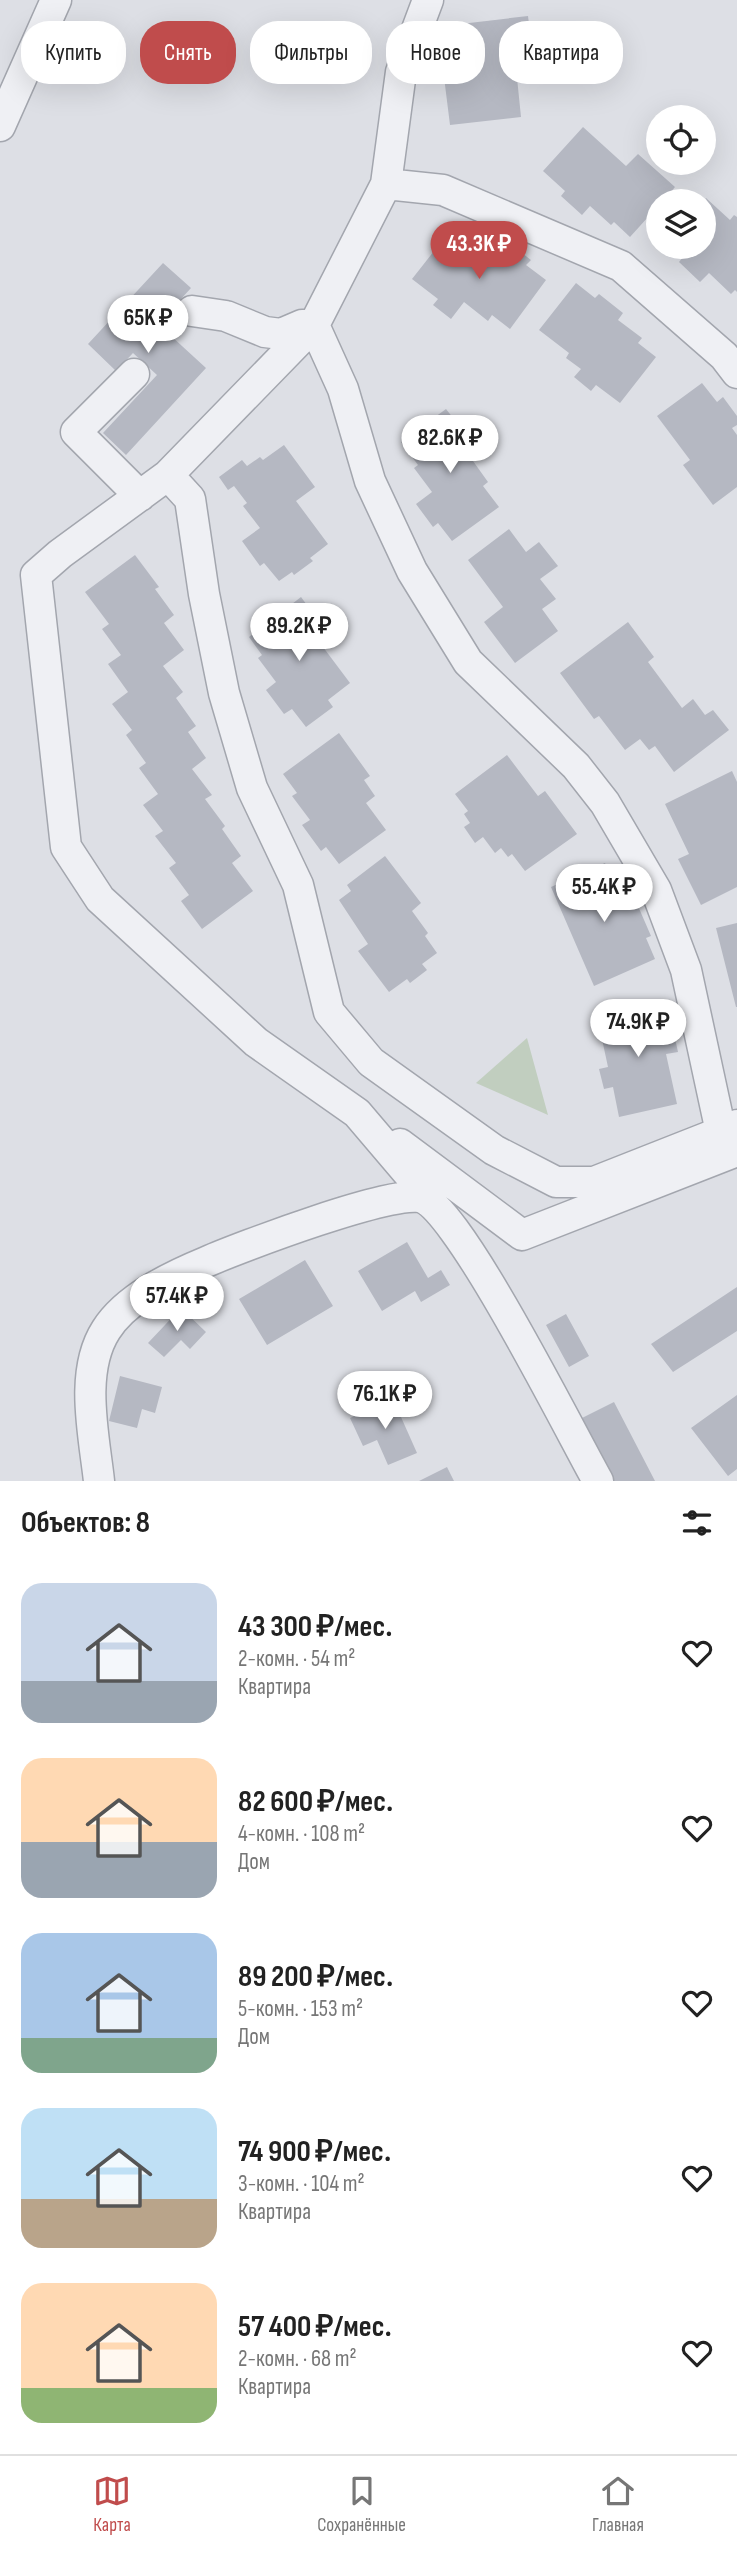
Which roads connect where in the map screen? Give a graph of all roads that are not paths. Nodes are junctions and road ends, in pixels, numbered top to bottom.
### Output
1 (57, 0) edge
2 (428, 0) edge
3 (0, 126) edge
4 (386, 184) junction
5 (192, 310) dead end
6 (314, 325) junction
7 (737, 373) edge
8 (134, 374) dead end
9 (169, 475) junction
10 (140, 496) junction
11 (357, 1113) junction
12 (732, 1136) edge
13 (421, 1197) junction
14 (99, 1481) edge
15 (598, 1481) edge

1 - 3 street
2 - 4 street
4 - 6 street
4 - 7 street
5 - 6 street
6 - 9 street
6 - 12 street
8 - 10 street
9 - 10 street
9 - 12 street
10 - 11 street
11 - 12 street
11 - 13 street
13 - 14 street
13 - 15 street

